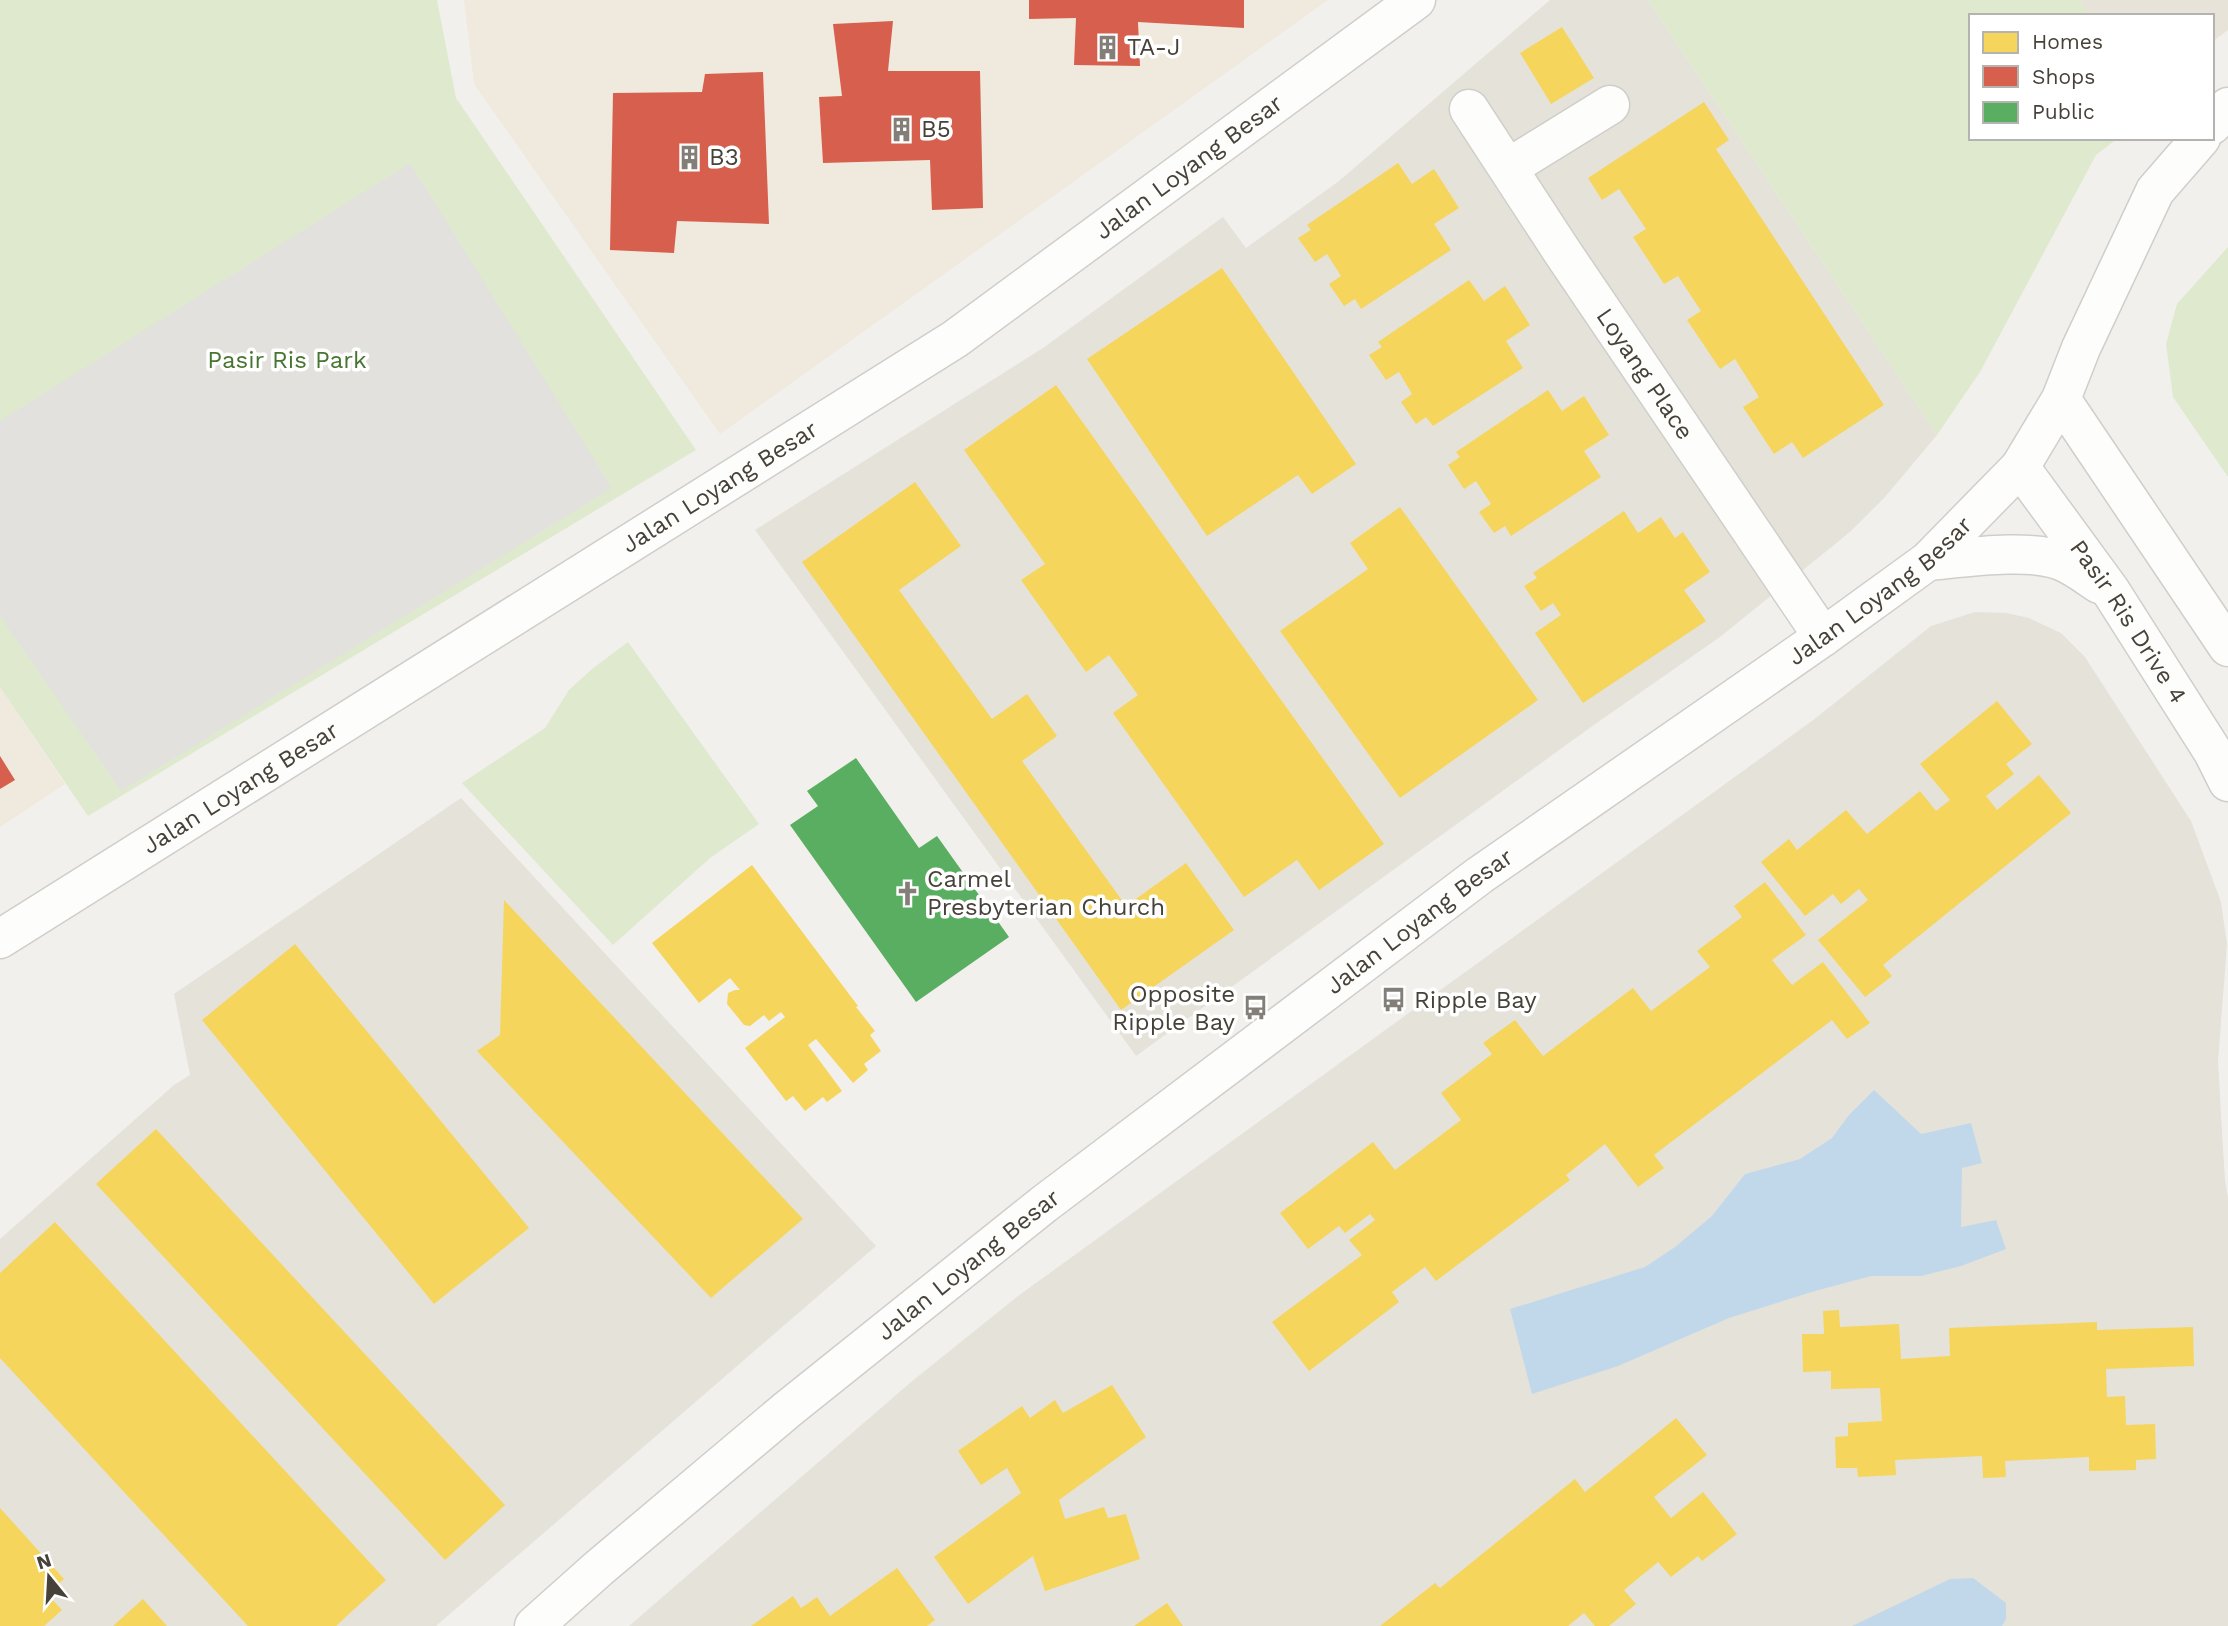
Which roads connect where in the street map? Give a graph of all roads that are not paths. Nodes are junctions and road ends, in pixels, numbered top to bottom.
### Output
1 (1416, 0) edge
2 (1610, 105) dead end
3 (2228, 107) edge
4 (1469, 109) dead end
5 (2214, 123) edge
6 (2199, 140) edge
7 (1508, 168) junction
8 (2061, 399) junction
9 (2020, 467) junction
10 (1928, 561) junction
11 (2110, 590) junction
12 (1823, 637) junction
13 (2228, 647) edge
14 (2228, 782) edge
15 (0, 939) edge
16 (534, 1626) edge

1 - 15 street, Jalan Loyang Besar
2 - 7 street
3 - 5 street
4 - 7 street, Loyang Place
6 - 8 street, Jalan Loyang Besar
7 - 12 street, Loyang Place
8 - 9 street, Jalan Loyang Besar
8 - 13 street
9 - 10 street, Jalan Loyang Besar
9 - 11 street, Pasir Ris Drive 4
10 - 11 street
10 - 12 street, Jalan Loyang Besar
11 - 14 street, Pasir Ris Drive 4
12 - 16 street, Jalan Loyang Besar

